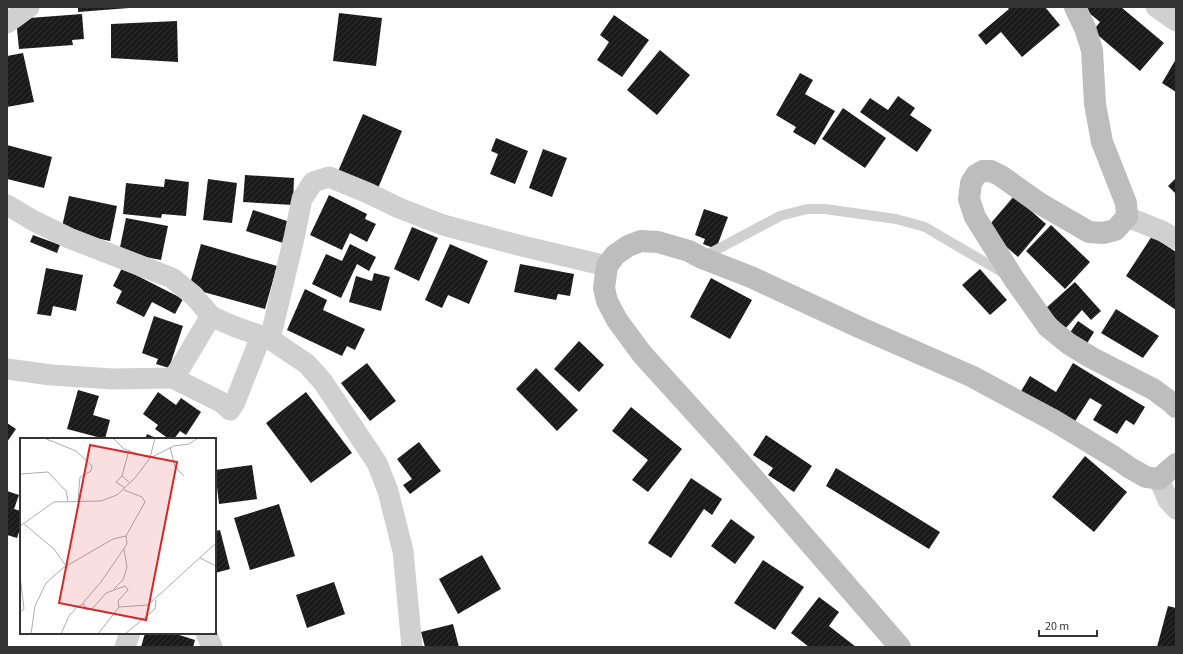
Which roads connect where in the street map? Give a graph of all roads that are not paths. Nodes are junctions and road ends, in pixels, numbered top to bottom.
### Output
1 (29, 7) edge
2 (1075, 7) edge
3 (1156, 7) edge
4 (1176, 21) edge
5 (7, 23) edge
6 (7, 205) edge
7 (1127, 216) junction
8 (1176, 239) edge
9 (702, 258) junction
10 (607, 266) junction
11 (1014, 279) junction
12 (211, 316) junction
13 (266, 338) junction
14 (7, 369) edge
15 (173, 378) junction
16 (1176, 407) edge
17 (1176, 464) edge
18 (1159, 479) junction
19 (1176, 509) edge
20 (130, 634) edge
21 (206, 634) edge
22 (125, 647) edge
23 (212, 647) edge
24 (412, 647) edge
25 (900, 647) edge

1 - 5 street
2 - 7 main road
3 - 4 street
6 - 12 street
7 - 8 street
7 - 11 main road
9 - 10 main road
9 - 11 lane
9 - 18 main road
10 - 13 street
10 - 25 main road
11 - 16 main road
12 - 13 street
12 - 15 street
13 - 15 street
13 - 24 street
14 - 15 street
17 - 18 main road
18 - 19 street
20 - 22 street
21 - 23 street

